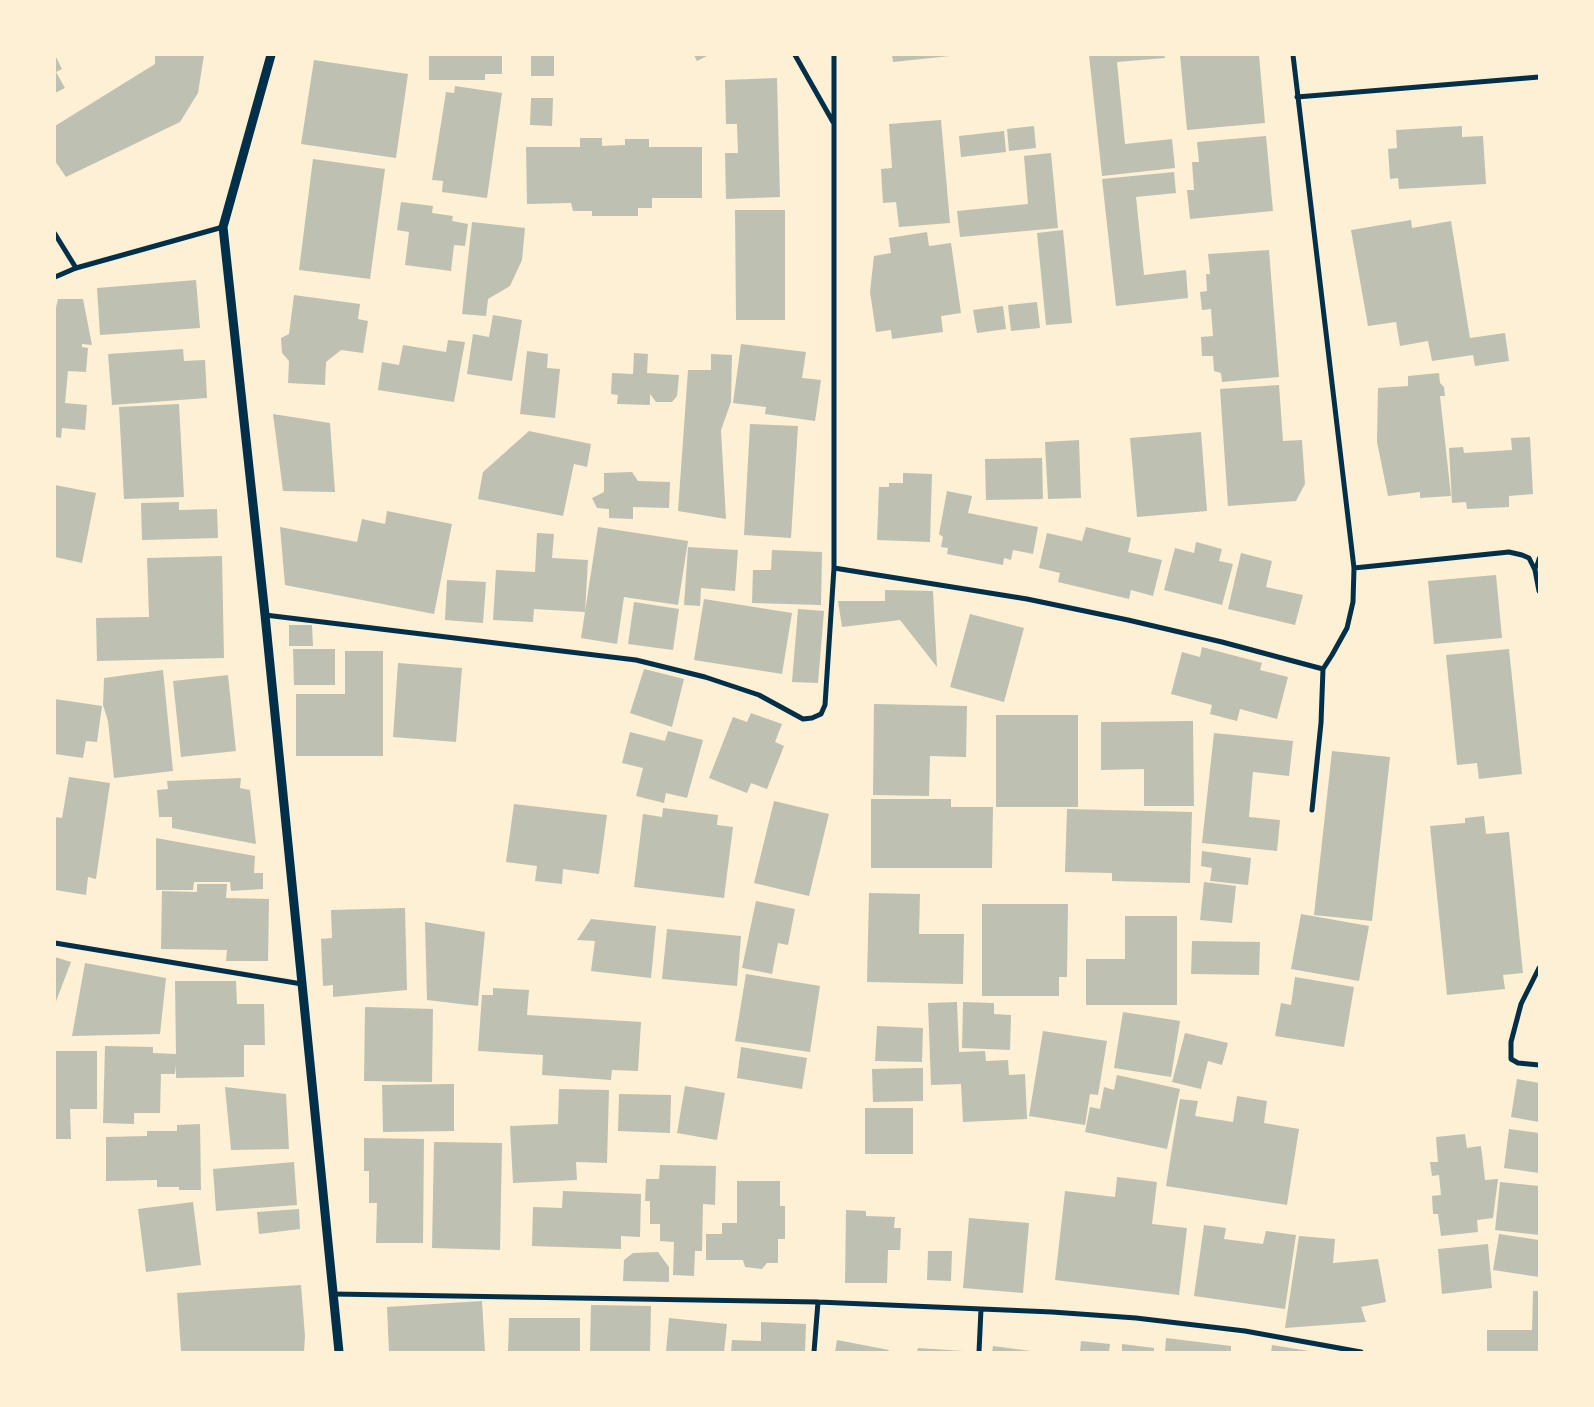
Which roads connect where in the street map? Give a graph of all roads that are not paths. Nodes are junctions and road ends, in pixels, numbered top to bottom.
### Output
1 (271, 55) edge
2 (796, 55) edge
3 (834, 55) edge
4 (1293, 55) edge
5 (1539, 77) edge
6 (1297, 97) junction
7 (833, 123) junction
8 (224, 227) junction
9 (55, 234) edge
10 (76, 268) junction
11 (55, 277) edge
12 (1539, 558) edge
13 (834, 568) junction
14 (1354, 568) junction
15 (1535, 570) junction
16 (1539, 591) edge
17 (265, 616) junction
18 (1323, 669) junction
19 (1312, 810) dead end
20 (55, 943) edge
21 (1539, 968) edge
22 (302, 984) junction
23 (1539, 1065) edge
24 (333, 1294) junction
25 (818, 1302) junction
26 (981, 1309) junction
27 (339, 1352) edge
28 (814, 1352) edge
29 (979, 1352) edge
30 (1362, 1352) edge

1 - 8 street
2 - 7 street
3 - 7 street
4 - 6 street
5 - 6 street
6 - 14 street
7 - 13 street
8 - 10 street
8 - 17 street
9 - 10 street
10 - 11 street
12 - 15 lane
13 - 17 street
13 - 18 street
14 - 15 street
14 - 18 street
15 - 16 street
17 - 22 street
18 - 19 street
20 - 22 street
21 - 23 street
22 - 24 street
24 - 25 street
24 - 27 street
25 - 26 street
25 - 28 street
26 - 29 street
26 - 30 street

